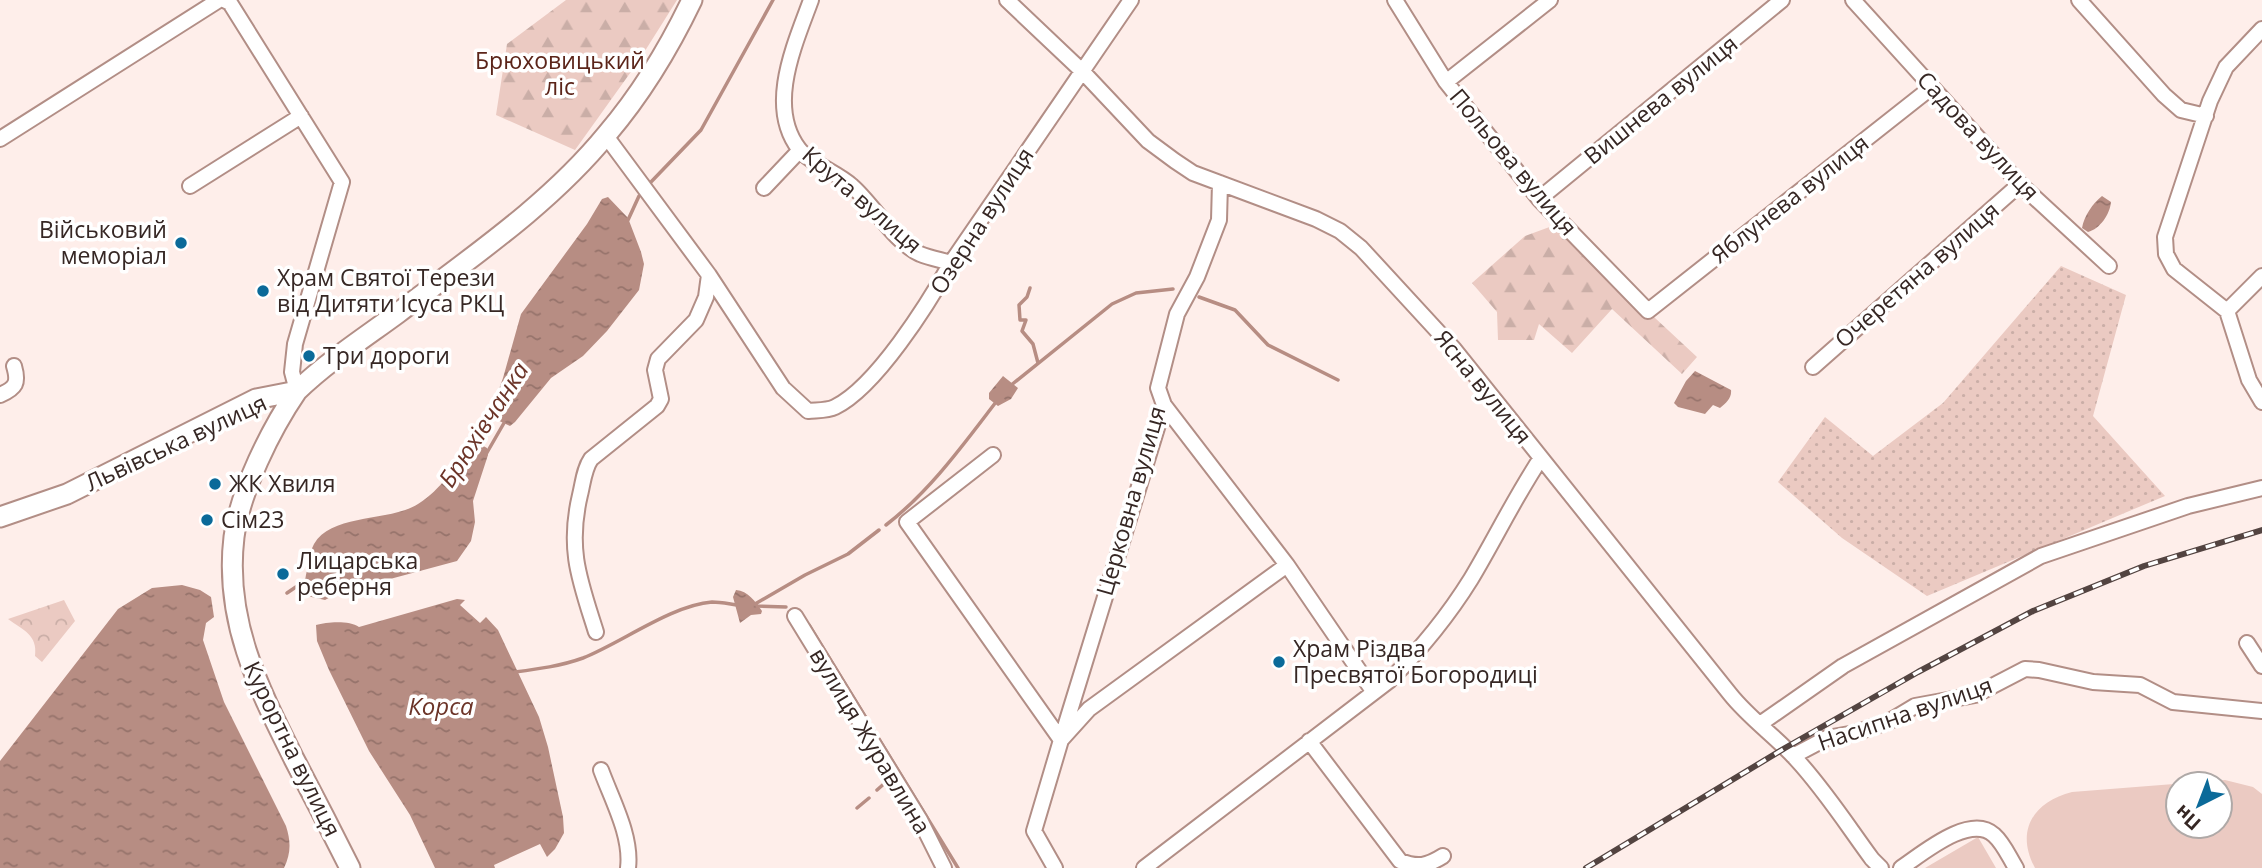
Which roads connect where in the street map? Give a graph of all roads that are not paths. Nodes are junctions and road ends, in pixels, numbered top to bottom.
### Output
1 (219, 0) edge
2 (224, 0) edge
3 (692, 0) edge
4 (811, 0) edge
5 (1007, 0) edge
6 (1131, 0) edge
7 (1395, 0) edge
8 (1550, 0) edge
9 (1782, 0) edge
10 (1853, 0) edge
11 (2079, 0) edge
12 (2262, 29) edge
13 (1083, 72) junction
14 (1446, 82) junction
15 (1932, 87) junction
16 (301, 116) junction
17 (2206, 116) junction
18 (606, 136) junction
19 (0, 139) edge
20 (800, 150) junction
21 (1220, 183) junction
22 (2020, 184) junction
23 (190, 186) dead end
24 (764, 188) dead end
25 (1539, 199) junction
26 (951, 263) junction
27 (2109, 266) dead end
28 (709, 275) junction
29 (2262, 276) edge
30 (1648, 311) joint
31 (2227, 311) junction
32 (14, 366) dead end
33 (1813, 367) dead end
34 (297, 391) junction
35 (0, 395) edge
36 (2262, 402) edge
37 (1164, 405) junction
38 (240, 408) junction
39 (270, 438) junction
40 (993, 455) dead end
41 (1541, 458) junction
42 (2262, 488) edge
43 (0, 517) edge
44 (1287, 565) junction
45 (795, 616) dead end
46 (596, 632) dead end
47 (2247, 643) dead end
48 (2262, 666) edge
49 (1373, 691) junction
50 (2262, 711) edge
51 (1760, 724) junction
52 (1061, 740) junction
53 (1309, 741) junction
54 (1793, 756) junction
55 (601, 770) dead end
56 (1443, 856) dead end
57 (350, 868) edge
58 (628, 868) edge
59 (944, 868) edge
60 (1055, 868) edge
61 (1144, 868) edge
62 (1881, 868) edge
63 (1900, 868) edge
64 (2016, 868) edge

1 - 19 street
2 - 16 street
3 - 18 main road, Львівська вулиця
4 - 20 street, Крута вулиця
5 - 13 street, Ясна вулиця
6 - 13 street, Озерна вулиця
7 - 14 street, Польова вулиця
8 - 14 street
9 - 25 street, Вишнева вулиця
10 - 15 street, Садова вулиця
11 - 17 street
12 - 17 street
13 - 21 street, Ясна вулиця
13 - 26 street, Озерна вулиця
14 - 25 street, Польова вулиця
15 - 22 street, Садова вулиця
15 - 30 street, Яблунева вулиця
16 - 23 street
16 - 34 street
17 - 31 street
18 - 28 street
18 - 34 main road, Львівська вулиця
20 - 24 street
20 - 26 street, Крута вулиця
21 - 37 street, Церковна вулиця
21 - 41 street, Ясна вулиця
22 - 27 street, Садова вулиця
22 - 33 street, Очеретяна вулиця
25 - 30 street, Польова вулиця
26 - 28 street, Озерна вулиця
28 - 46 street
29 - 31 street
31 - 36 street
32 - 35 street
34 - 38 main road, Львівська вулиця
34 - 39 main road, Курортна вулиця
37 - 44 street
37 - 52 street, Церковна вулиця
38 - 39 main road
38 - 43 main road, Львівська вулиця
39 - 57 main road, Курортна вулиця
40 - 52 street
41 - 49 street
41 - 51 street, Ясна вулиця
42 - 51 street
44 - 49 street
44 - 52 street
45 - 59 street, вулиця Журавлина
47 - 48 street
49 - 53 street
50 - 54 street, Насипна вулиця
51 - 54 street, Ясна вулиця
52 - 60 street, Церковна вулиця
53 - 56 street
53 - 61 street
54 - 62 street, Ясна вулиця
55 - 58 street
63 - 64 street

